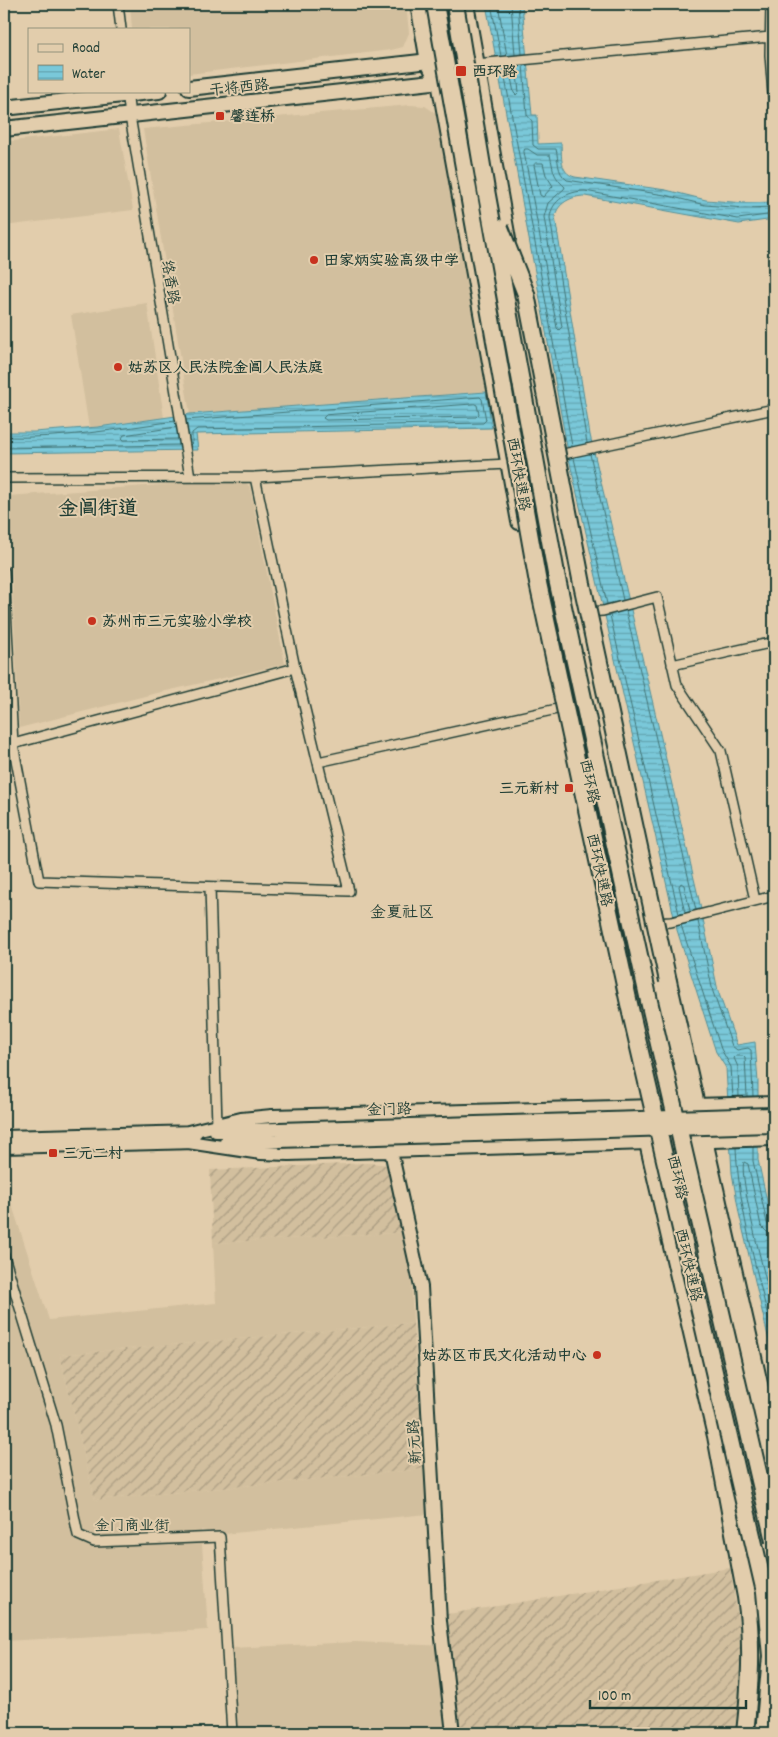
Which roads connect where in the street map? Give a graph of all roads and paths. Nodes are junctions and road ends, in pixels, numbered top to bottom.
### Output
1 (118, 4) edge
2 (419, 4) edge
3 (425, 4) edge
4 (435, 4) edge
5 (444, 4) edge
6 (455, 4) edge
7 (466, 4) edge
8 (771, 4) edge
9 (121, 28) edge
10 (771, 37) junction
11 (454, 59) junction
12 (432, 62) junction
13 (476, 66) junction
14 (457, 80) junction
15 (439, 82) junction
16 (190, 88) edge
17 (144, 92) edge
18 (128, 93) edge
19 (24, 106) junction
20 (774, 107) edge
21 (4, 108) edge
22 (130, 116) junction
23 (27, 127) junction
24 (4, 129) edge
25 (486, 190) junction
26 (519, 299) junction
27 (774, 409) edge
28 (548, 457) junction
29 (508, 464) junction
30 (190, 477) junction
31 (255, 477) junction
32 (4, 478) edge
33 (4, 571) edge
34 (577, 612) junction
35 (538, 619) junction
36 (774, 642) edge
37 (672, 665) junction
38 (295, 668) junction
39 (557, 708) junction
40 (8, 744) edge
41 (318, 762) junction
42 (210, 887) junction
43 (774, 896) edge
44 (755, 900) junction
45 (646, 924) junction
46 (606, 932) junction
47 (691, 1104) junction
48 (645, 1106) junction
49 (773, 1106) edge
50 (217, 1125) junction
51 (774, 1126) edge
52 (279, 1135) junction
53 (4, 1137) edge
54 (188, 1137) junction
55 (772, 1139) edge
56 (700, 1141) junction
57 (651, 1143) junction
58 (4, 1147) edge
59 (391, 1151) junction
60 (4, 1256) edge
61 (774, 1450) edge
62 (774, 1494) edge
63 (774, 1541) edge
64 (774, 1647) edge
65 (232, 1733) edge
66 (453, 1733) edge
67 (745, 1733) edge
68 (764, 1733) edge

1 - 9 street
2 - 12 highway
3 - 12 main road
4 - 68 highway, 西环快速路, bridge
5 - 11 main road
6 - 25 highway, 西环快速路, bridge
7 - 13 main road, 西环路
8 - 10 street
10 - 13 street
10 - 20 street
11 - 12 main road, 干将西路
11 - 13 main road, 干将西路
12 - 14 main road
12 - 15 highway
12 - 16 main road, 干将西路
13 - 14 main road, 干将西路
13 - 26 main road, 西环路
14 - 15 main road, 干将西路
14 - 26 main road
15 - 22 main road, 干将西路
15 - 29 main road, 西环路
17 - 18 main road
18 - 19 main road
18 - 22 street, 络香路
19 - 21 main road
19 - 23 main road
22 - 23 main road, 干将西路
22 - 30 street, 络香路
23 - 24 main road, 干将西路
25 - 47 highway, bridge
25 - 63 highway, 西环快速路, bridge
26 - 28 main road, 西环路
27 - 28 street
28 - 29 street
28 - 34 main road, 西环路
29 - 31 street
29 - 35 main road, 西环路
30 - 31 street
30 - 32 street
31 - 38 street
33 - 40 street
34 - 35 street
34 - 37 street
34 - 45 main road, 西环路
35 - 39 main road, 西环路
36 - 37 street
37 - 44 street
38 - 40 street
38 - 41 street
39 - 41 street
39 - 46 main road, 西环路
40 - 42 street
41 - 42 street
42 - 50 street
43 - 44 street
44 - 45 street
45 - 46 street
45 - 47 main road, 西环路
46 - 48 main road, 西环路
47 - 48 main road
47 - 49 main road
47 - 56 highway
48 - 50 main road
48 - 57 highway
49 - 52 main road, 金门路, bridge
50 - 54 main road
51 - 52 main road, 金门路, bridge
52 - 54 main road, 金门路
53 - 54 main road, 金门路
54 - 58 main road, 金门路
54 - 59 main road
55 - 56 main road
56 - 57 main road
56 - 61 highway
56 - 62 main road, 西环路
57 - 59 main road
57 - 64 main road, 西环路
57 - 67 highway
59 - 66 main road, 新元路
60 - 65 street, 金门商业街

